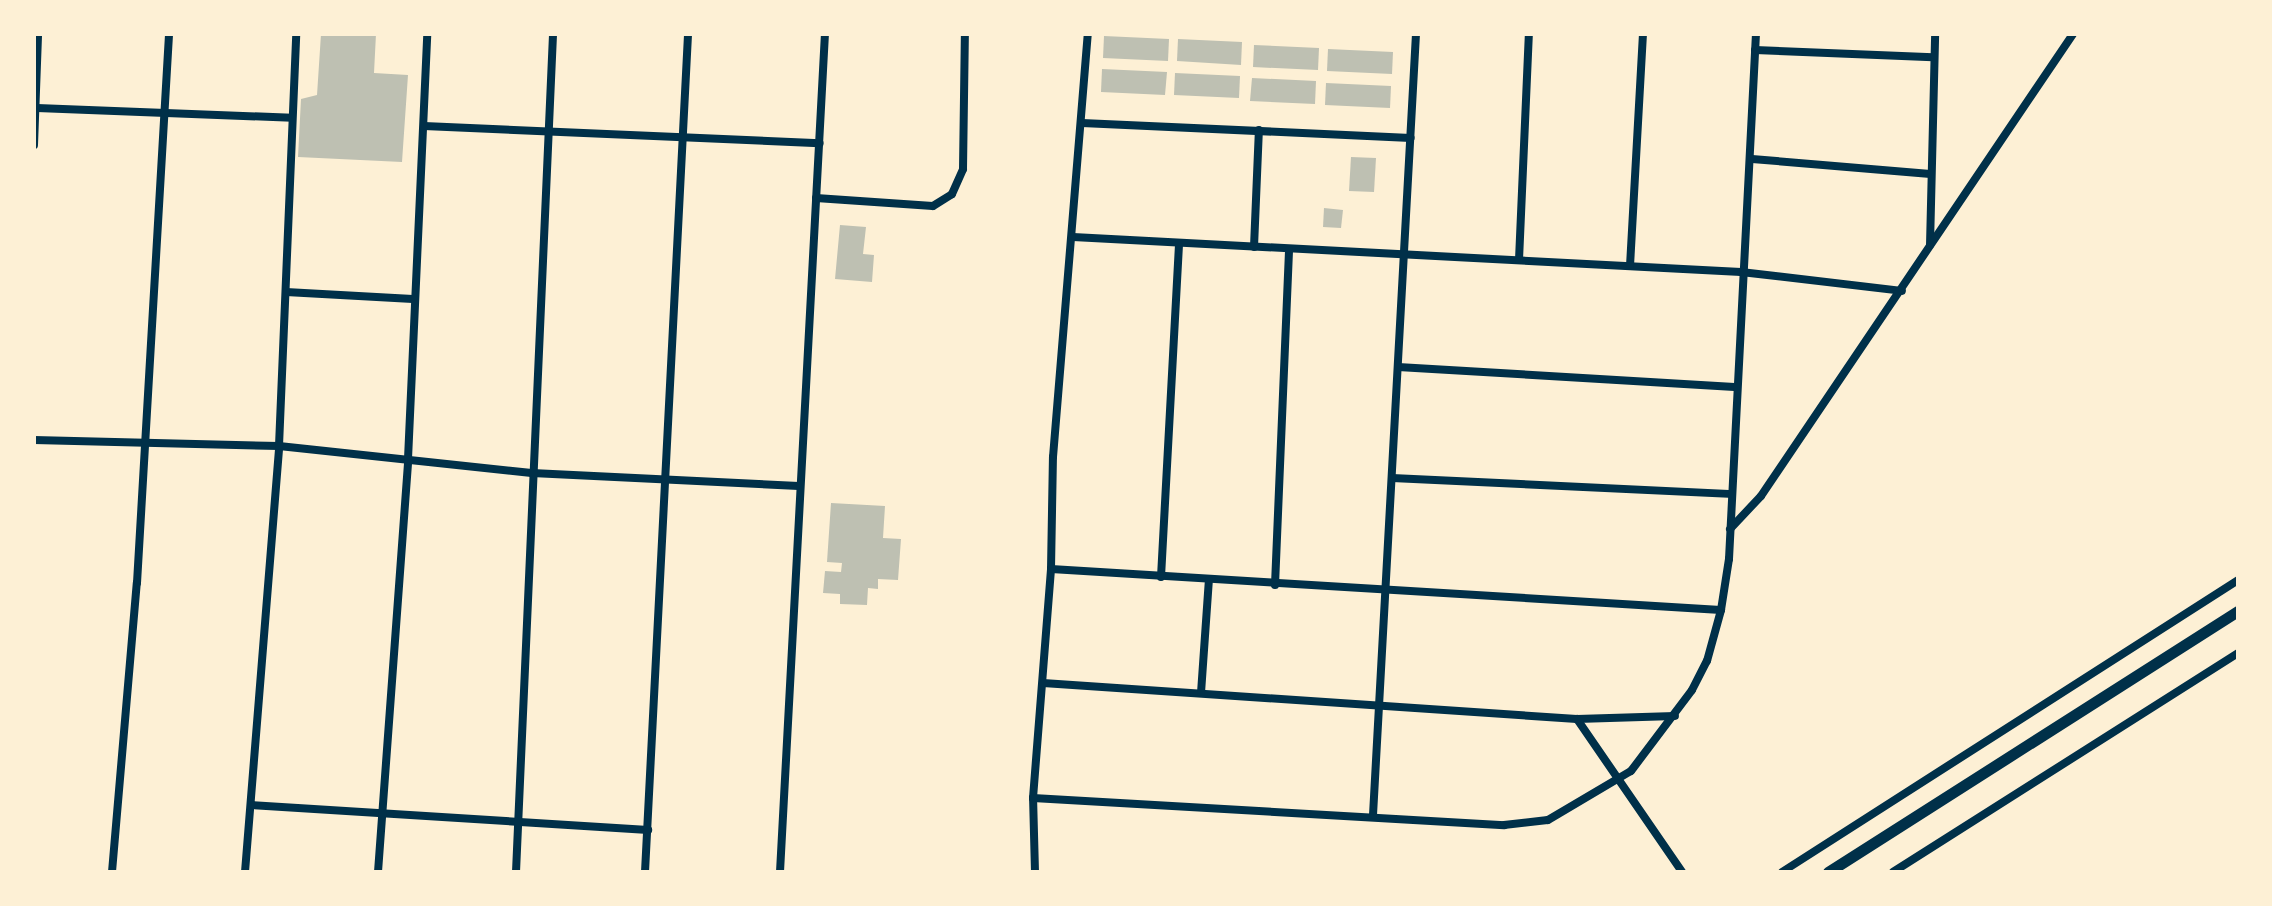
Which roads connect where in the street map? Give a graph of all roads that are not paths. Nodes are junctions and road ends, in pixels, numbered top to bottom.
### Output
1 (38, 34) edge
2 (169, 34) edge
3 (296, 34) edge
4 (427, 34) edge
5 (553, 34) edge
6 (688, 34) edge
7 (825, 34) edge
8 (965, 34) edge
9 (1088, 34) edge
10 (1416, 34) edge
11 (1529, 34) edge
12 (1643, 34) edge
13 (1756, 34) edge
14 (1935, 34) edge
15 (2073, 34) edge
16 (1755, 50) junction
17 (1933, 57) junction
18 (37, 108) junction
19 (165, 109) junction
20 (292, 118) junction
21 (1082, 123) junction
22 (424, 126) junction
23 (35, 128) edge
24 (1259, 130) junction
25 (549, 131) junction
26 (686, 136) junction
27 (1411, 138) junction
28 (820, 143) junction
29 (34, 145) edge
30 (1752, 159) junction
31 (1930, 174) junction
32 (816, 198) junction
33 (1073, 237) junction
34 (1179, 243) junction
35 (1254, 247) junction
36 (1930, 247) junction
37 (1289, 250) junction
38 (1404, 253) junction
39 (1519, 260) junction
40 (1630, 266) junction
41 (1741, 272) junction
42 (1902, 291) junction
43 (286, 292) junction
44 (413, 299) junction
45 (1398, 367) junction
46 (1734, 387) junction
47 (34, 440) edge
48 (143, 440) junction
49 (279, 446) junction
50 (408, 459) junction
51 (532, 473) junction
52 (1392, 478) junction
53 (664, 480) junction
54 (799, 486) junction
55 (1729, 494) junction
56 (1730, 529) junction
57 (1051, 569) junction
58 (1161, 577) junction
59 (1209, 580) junction
60 (2238, 580) edge
61 (1275, 585) junction
62 (1385, 589) junction
63 (1721, 610) junction
64 (2238, 611) edge
65 (2238, 653) edge
66 (1043, 683) junction
67 (1201, 693) junction
68 (1379, 702) junction
69 (1675, 716) junction
70 (1577, 719) junction
71 (1618, 780) junction
72 (1033, 798) junction
73 (251, 805) junction
74 (381, 809) junction
75 (1373, 815) junction
76 (520, 820) junction
77 (648, 830) junction
78 (1033, 868) edge
79 (112, 872) edge
80 (245, 872) edge
81 (378, 872) edge
82 (516, 872) edge
83 (645, 872) edge
84 (780, 872) edge
85 (1682, 872) edge
86 (1782, 872) edge
87 (1828, 872) edge
88 (1893, 872) edge

1 - 18 street
2 - 19 street
3 - 20 street
4 - 22 street
5 - 25 street
6 - 26 street
7 - 28 street
8 - 32 street
9 - 21 street
10 - 27 street
11 - 39 street
12 - 40 street
13 - 16 street
14 - 17 street
15 - 36 street
16 - 17 street
16 - 30 street
17 - 31 street
18 - 19 street
18 - 23 street
19 - 20 street
19 - 48 street
20 - 43 street
21 - 24 street
21 - 33 street
22 - 25 street
22 - 44 street
23 - 29 street
24 - 27 street
24 - 35 street
25 - 26 street
25 - 51 street
26 - 28 street
26 - 53 street
27 - 38 street
28 - 32 street
30 - 31 street
30 - 41 street
31 - 36 street
32 - 54 street
33 - 34 street
33 - 57 street
34 - 35 street
34 - 58 street
35 - 37 street
36 - 42 street
37 - 38 street
37 - 61 street
38 - 39 street
38 - 45 street
39 - 40 street
40 - 41 street
41 - 42 street
41 - 46 street
42 - 56 street
43 - 44 street
43 - 49 street
44 - 50 street
45 - 46 street
45 - 52 street
46 - 55 street
47 - 48 street
48 - 49 street
48 - 79 street
49 - 50 street
49 - 73 street
50 - 51 street
50 - 74 street
51 - 53 street
51 - 76 street
52 - 55 street
52 - 62 street
53 - 54 street
53 - 77 street
54 - 84 street
55 - 56 street
56 - 63 street
57 - 58 street
57 - 66 street
58 - 59 street
59 - 61 street
59 - 67 street
60 - 86 street
61 - 62 street
62 - 63 street
62 - 68 street
63 - 69 street
64 - 87 street
65 - 88 street
66 - 67 street
66 - 72 street
67 - 68 street
68 - 70 street
68 - 75 street
69 - 70 street
69 - 71 street
70 - 71 street
71 - 75 street
71 - 85 street
72 - 75 street
72 - 78 street
73 - 74 street
73 - 80 street
74 - 76 street
74 - 81 street
76 - 77 street
76 - 82 street
77 - 83 street

